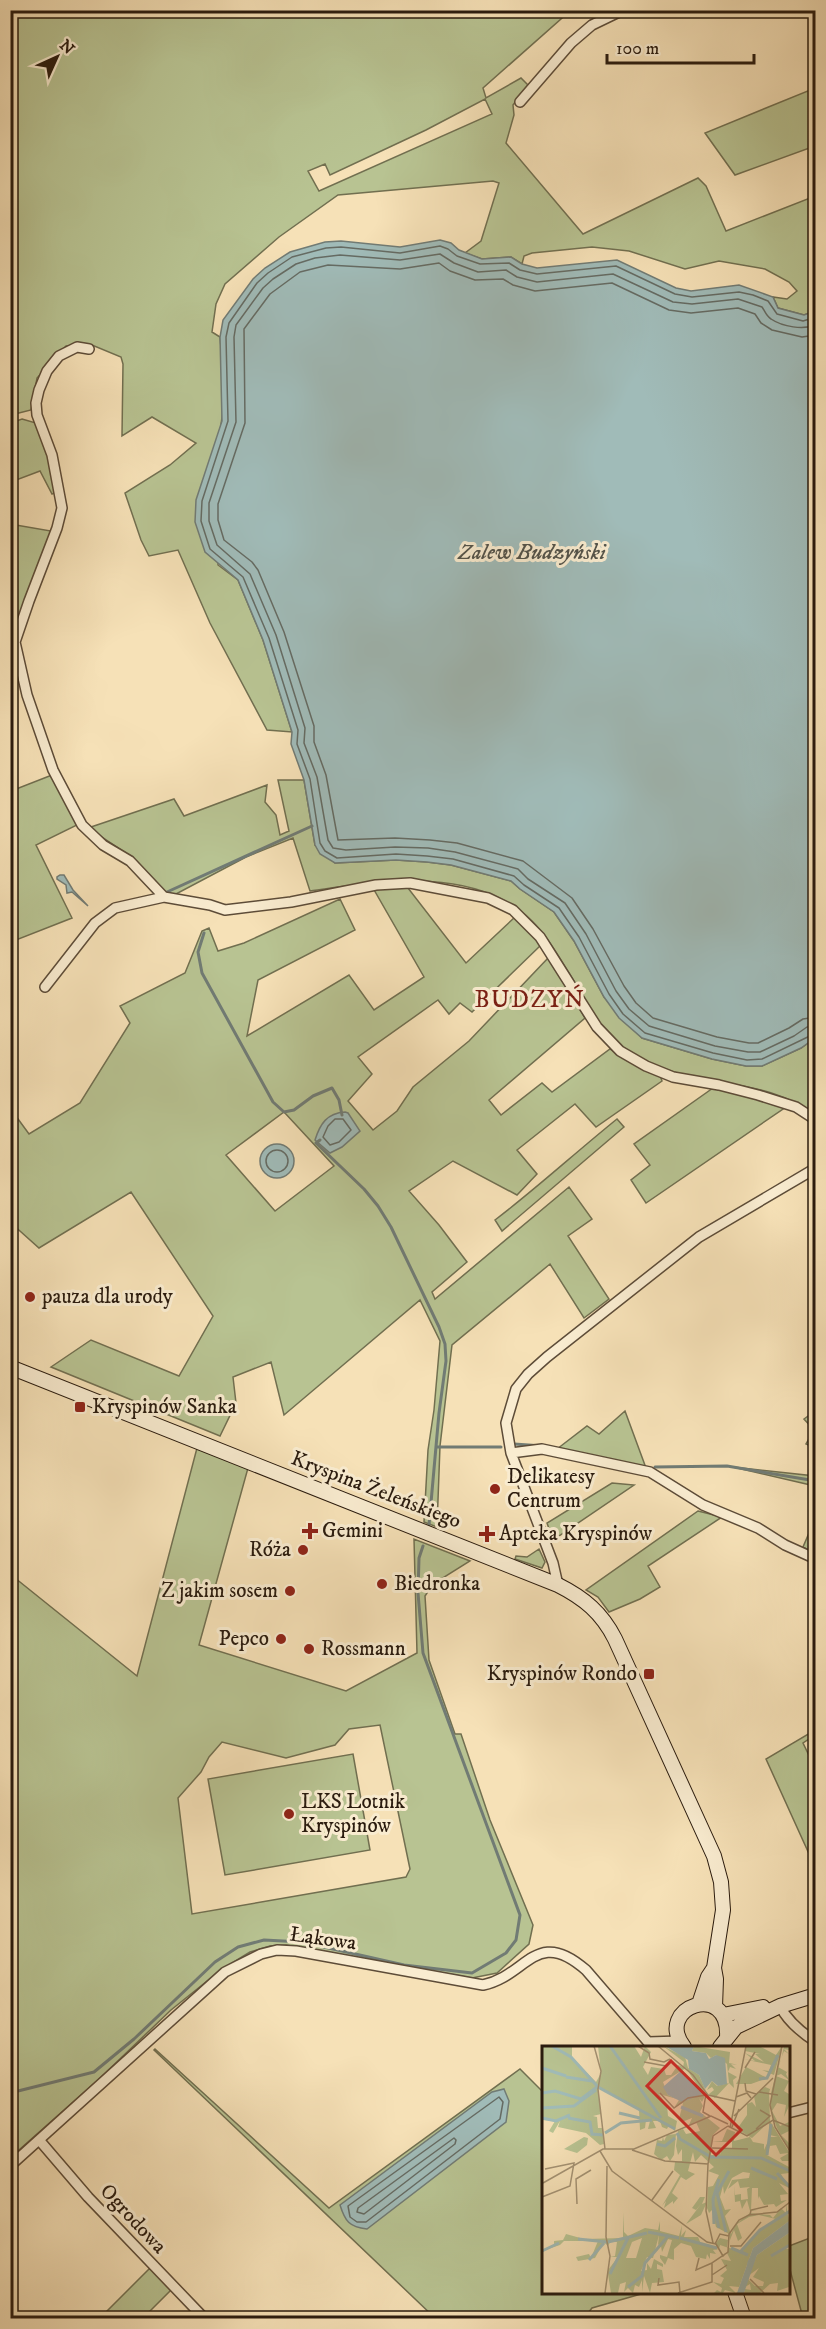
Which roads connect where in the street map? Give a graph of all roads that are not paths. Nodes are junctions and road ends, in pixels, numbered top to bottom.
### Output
1 (623, 10) edge
2 (520, 102) dead end
3 (89, 349) dead end
4 (164, 897) junction
5 (45, 987) dead end
6 (816, 1120) edge
7 (816, 1168) edge
8 (10, 1367) edge
9 (510, 1451) junction
10 (816, 1559) edge
11 (558, 1585) junction
12 (714, 1968) junction
13 (816, 1995) edge
14 (699, 2004) junction
15 (780, 2006) junction
16 (719, 2011) junction
17 (677, 2023) junction
18 (660, 2041) junction
19 (723, 2042) edge
20 (816, 2042) edge
21 (682, 2044) edge
22 (816, 2106) edge
23 (790, 2113) edge
24 (40, 2141) junction
25 (10, 2166) edge
26 (735, 2293) edge
27 (204, 2319) edge
28 (744, 2319) edge

1 - 2 street
3 - 4 street
4 - 5 street
4 - 6 street
7 - 9 street
8 - 11 main road, Kryspina Żeleńskiego
9 - 10 street
9 - 11 street
11 - 12 main road, Kryspina Żeleńskiego
12 - 14 main road, Kryspina Żeleńskiego
12 - 16 main road, Kryspina Żeleńskiego
13 - 15 main road
14 - 16 main road
14 - 17 main road
15 - 16 main road
15 - 19 main road
15 - 20 street
16 - 19 main road, Kryspina Żeleńskiego
17 - 18 street
17 - 21 main road
18 - 21 street, Łąkowa
18 - 24 street, Łąkowa
22 - 23 street
24 - 25 street, Łąkowa
24 - 27 street, Ogrodowa
26 - 28 main road

